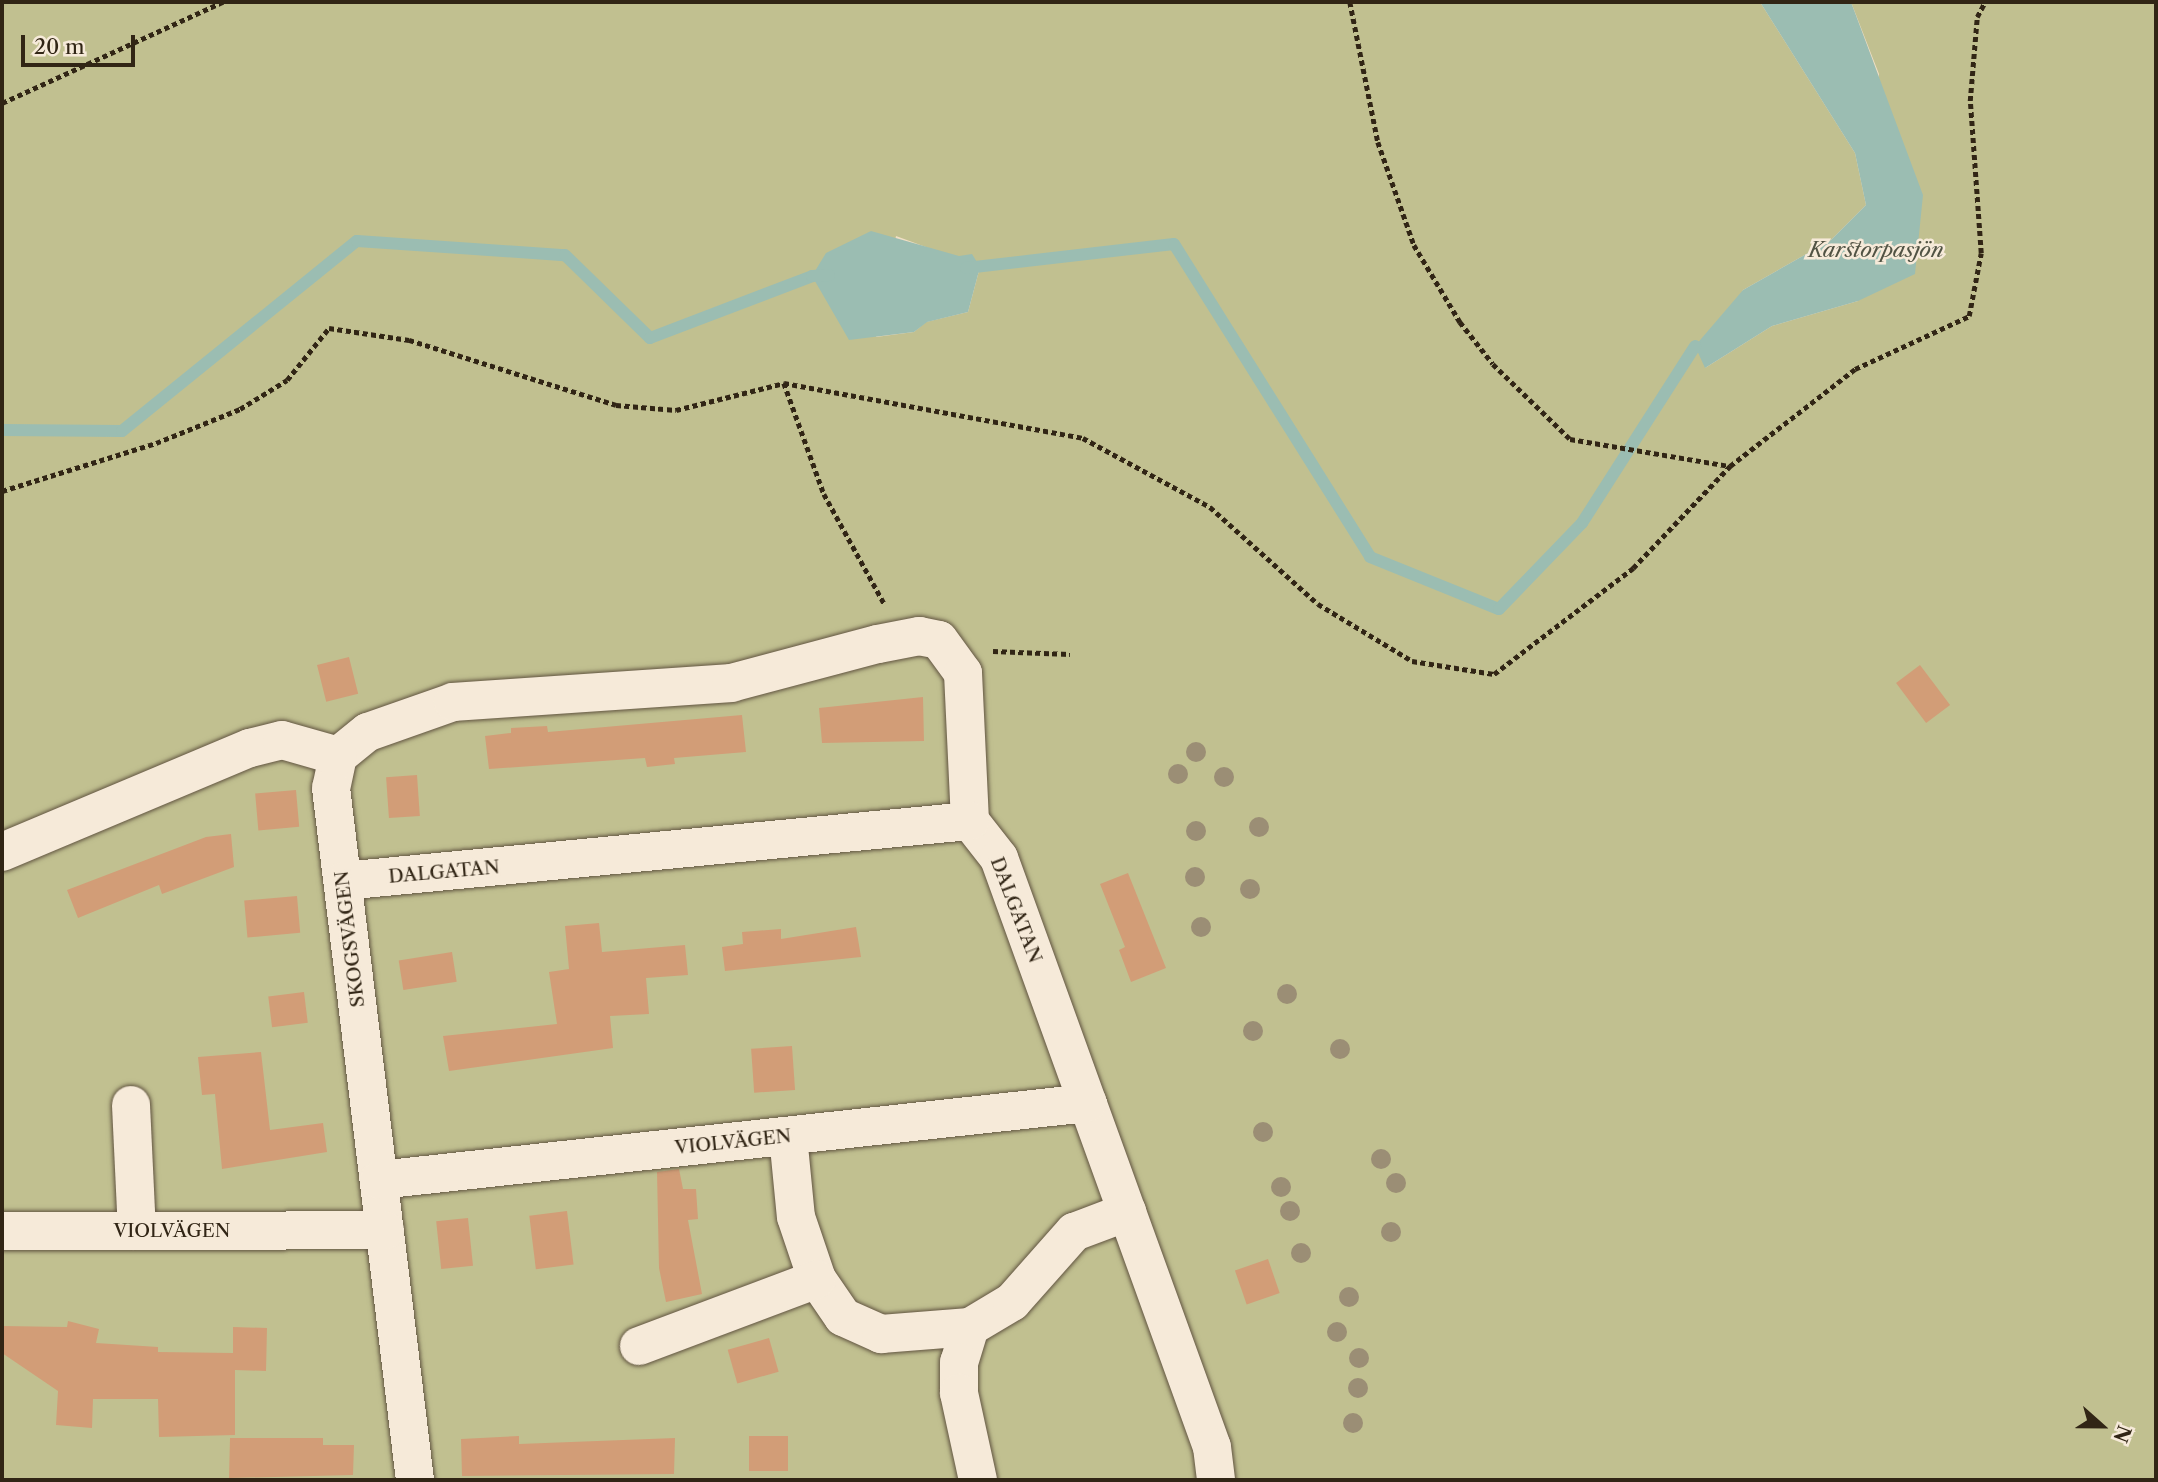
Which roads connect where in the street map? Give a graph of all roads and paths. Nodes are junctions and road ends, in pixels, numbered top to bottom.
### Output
1 (223, 2) edge
2 (1350, 2) edge
3 (1985, 2) edge
4 (2, 103) edge
5 (784, 383) junction
6 (1730, 466) junction
7 (2, 491) edge
8 (902, 639) junction
9 (954, 653) junction
10 (1070, 654) dead end
11 (338, 756) junction
12 (970, 821) junction
13 (2, 852) edge
14 (342, 881) junction
15 (1088, 1103) junction
16 (131, 1105) dead end
17 (788, 1136) junction
18 (379, 1180) junction
19 (1127, 1212) junction
20 (385, 1230) junction
21 (2, 1231) edge
22 (138, 1231) junction
23 (817, 1279) junction
24 (971, 1327) junction
25 (639, 1346) dead end
26 (415, 1480) edge
27 (978, 1480) edge
28 (1216, 1480) edge

1 - 4 path
2 - 6 path
3 - 6 path
5 - 6 path
5 - 7 path
5 - 8 path
8 - 9 lane
8 - 11 lane
9 - 10 path
9 - 12 lane
11 - 13 lane
11 - 14 lane, SKOGSVÄGEN
12 - 14 lane, DALGATAN
12 - 15 lane, DALGATAN
14 - 18 lane, SKOGSVÄGEN
15 - 17 lane, VIOLVÄGEN
15 - 19 lane, DALGATAN
16 - 22 lane
17 - 18 lane, VIOLVÄGEN
17 - 23 lane
18 - 20 lane, SKOGSVÄGEN
19 - 24 lane
19 - 28 lane, DALGATAN
20 - 22 lane, VIOLVÄGEN
20 - 26 lane, SKOGSVÄGEN
21 - 22 lane, VIOLVÄGEN
23 - 24 lane
23 - 25 lane
24 - 27 lane

